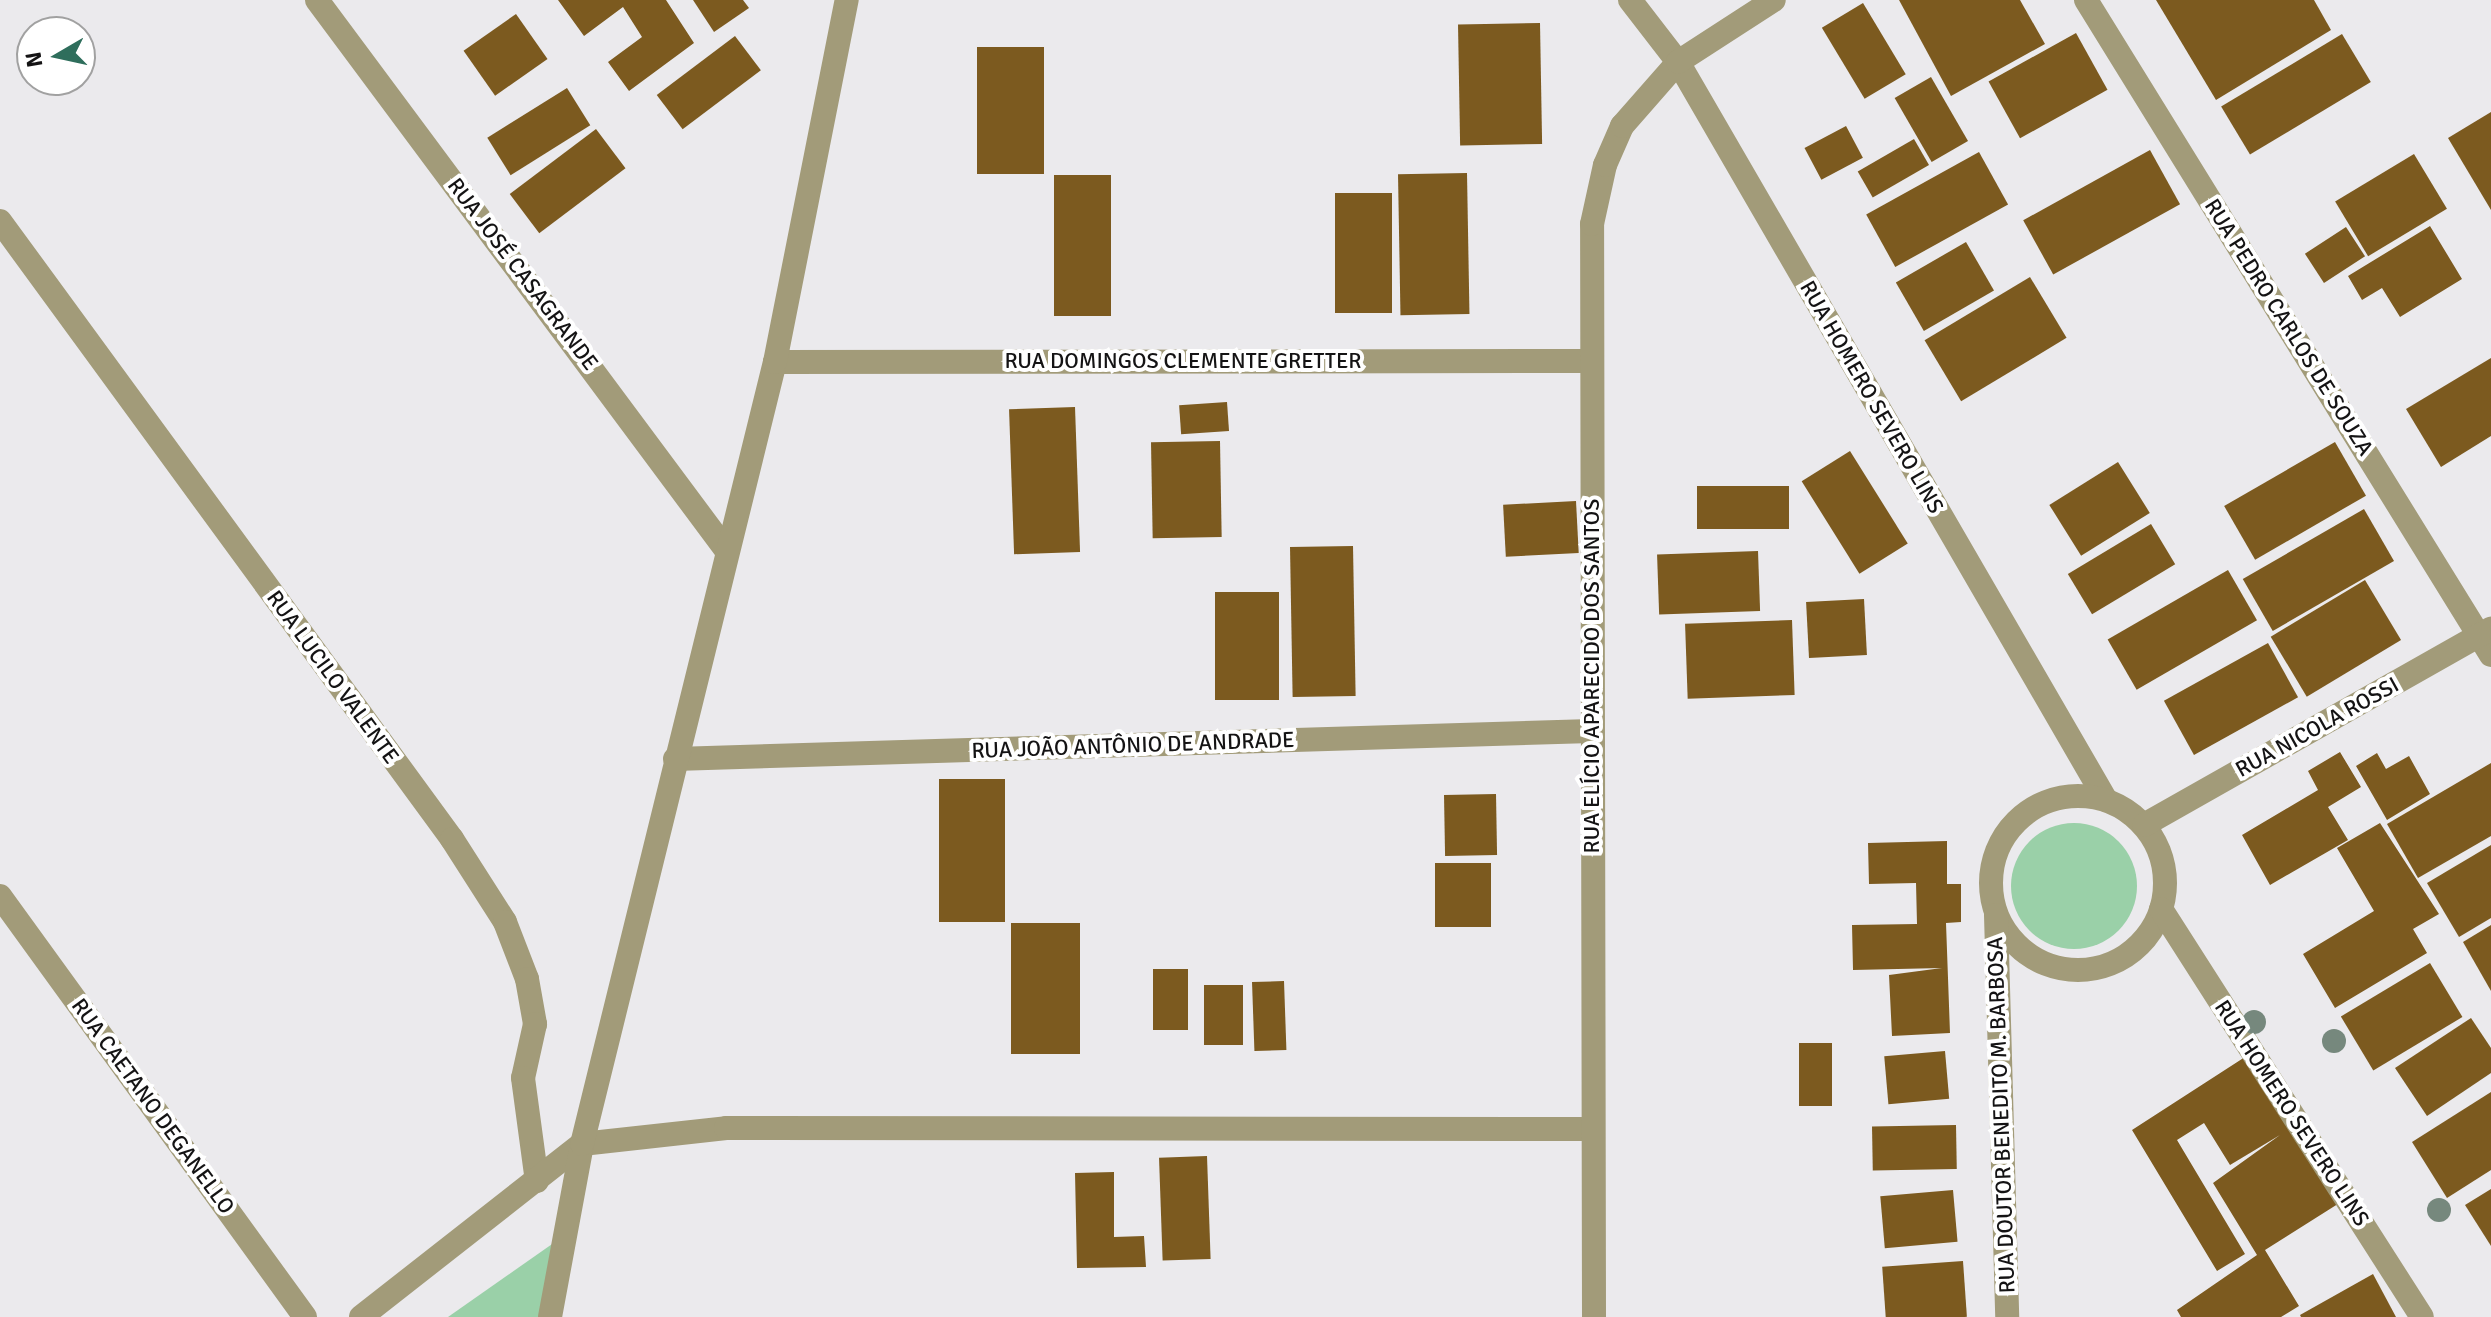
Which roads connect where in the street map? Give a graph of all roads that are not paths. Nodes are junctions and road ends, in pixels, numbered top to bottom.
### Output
1 (317, 0) edge
2 (847, 0) edge
3 (1630, 0) edge
4 (1774, 0) edge
5 (2086, 0) edge
6 (1678, 62) junction
7 (0, 221) edge
8 (1591, 361) junction
9 (775, 362) junction
10 (726, 550) junction
11 (2487, 640) edge
12 (1592, 731) junction
13 (675, 759) junction
14 (2106, 800) junction
15 (2144, 825) junction
16 (0, 896) edge
17 (2161, 909) junction
18 (1996, 913) junction
19 (1592, 1129) junction
20 (582, 1144) junction
21 (537, 1181) junction
22 (305, 1317) edge
23 (361, 1317) edge
24 (550, 1317) edge
25 (1594, 1317) edge
26 (2007, 1317) edge
27 (2422, 1317) edge

1 - 10 street, RUA JOSÉ CASAGRANDE
2 - 9 street
3 - 6 street, RUA HOMERO SEVERO LINS
4 - 6 street, RUA ELÍCIO APARECIDO DOS SANTOS
5 - 11 street, RUA PEDRO CARLOS DE SOUZA
6 - 8 street, RUA ELÍCIO APARECIDO DOS SANTOS
6 - 14 street, RUA HOMERO SEVERO LINS
7 - 21 street, RUA LUCILO VALENTE
8 - 9 street, RUA DOMINGOS CLEMENTE GRETTER
8 - 12 street, RUA ELÍCIO APARECIDO DOS SANTOS
9 - 10 street
10 - 13 street
11 - 15 street, RUA NICOLA ROSSI
12 - 13 street, RUA JOÃO ANTÔNIO DE ANDRADE
12 - 19 street, RUA ELÍCIO APARECIDO DOS SANTOS
13 - 20 street
14 - 15 street
14 - 18 street
15 - 17 street
16 - 22 street, RUA CAETANO DEGANELLO
17 - 18 street
17 - 27 street, RUA HOMERO SEVERO LINS
18 - 26 street, RUA DOUTOR BENEDITO M. BARBOSA
19 - 20 street
19 - 25 street, RUA ELÍCIO APARECIDO DOS SANTOS
20 - 21 street
20 - 24 street
21 - 23 street

